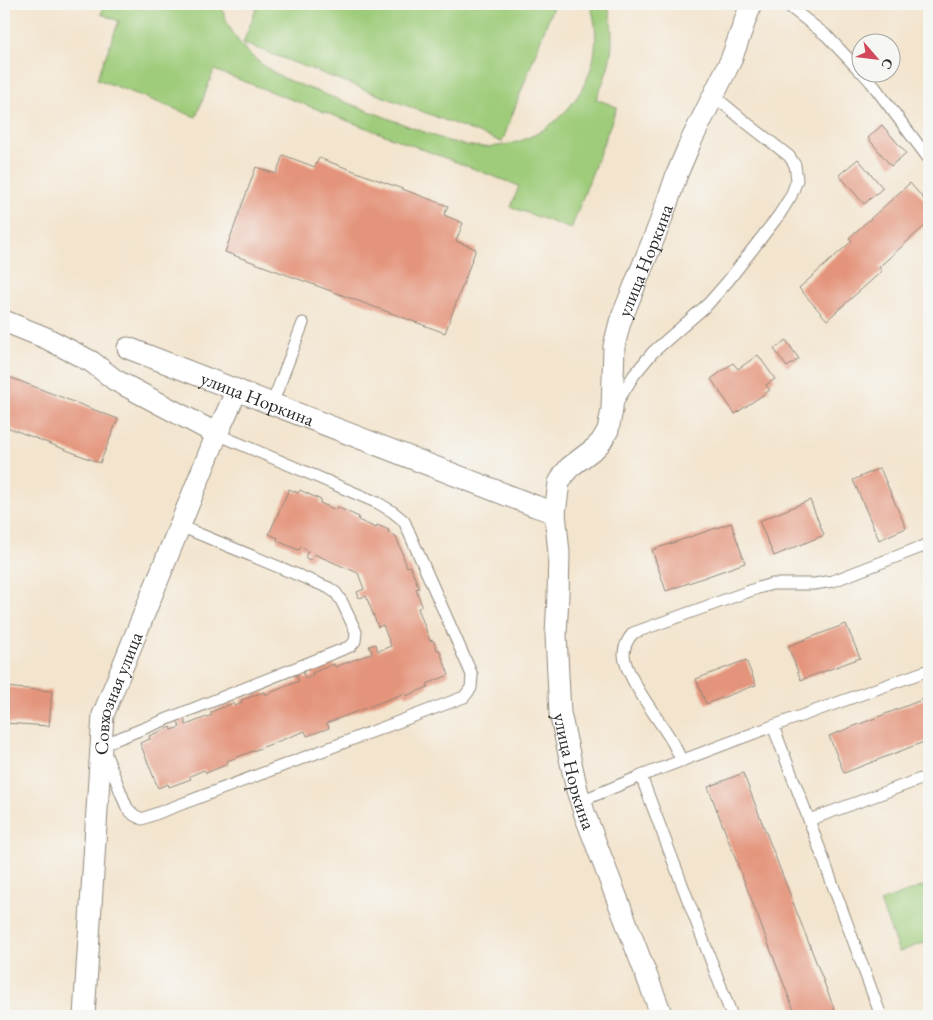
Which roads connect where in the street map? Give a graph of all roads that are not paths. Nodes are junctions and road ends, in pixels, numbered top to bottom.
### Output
1 (751, 4) edge
2 (786, 4) edge
3 (850, 60) edge
4 (871, 82) edge
5 (714, 96) junction
6 (929, 159) edge
7 (4, 321) edge
8 (303, 323) dead end
9 (128, 348) dead end
10 (236, 390) junction
11 (272, 404) junction
12 (612, 410) junction
13 (217, 434) junction
14 (555, 512) junction
15 (180, 526) junction
16 (929, 544) edge
17 (929, 670) edge
18 (774, 726) junction
19 (102, 745) junction
20 (682, 761) junction
21 (641, 776) junction
22 (929, 776) edge
23 (581, 801) junction
24 (809, 820) junction
25 (84, 1016) edge
26 (662, 1016) edge
27 (732, 1016) edge
28 (881, 1016) edge

1 - 5 street, улица Норкина
2 - 3 lane
4 - 6 lane
5 - 12 street, улица Норкина
5 - 12 lane
7 - 13 street
8 - 11 lane
9 - 10 street, улица Норкина
10 - 11 street, улица Норкина
10 - 13 street, Совхозная улица
11 - 14 street, улица Норкина
12 - 14 street, улица Норкина
13 - 15 street, Совхозная улица
13 - 19 lane
14 - 23 street, улица Норкина
15 - 19 street, Совхозная улица
15 - 19 lane
16 - 20 lane
17 - 18 lane
18 - 20 lane
18 - 24 lane
19 - 25 street, Совхозная улица
20 - 21 lane
21 - 23 lane
21 - 27 lane
22 - 24 lane
23 - 26 street, улица Норкина
24 - 28 lane

